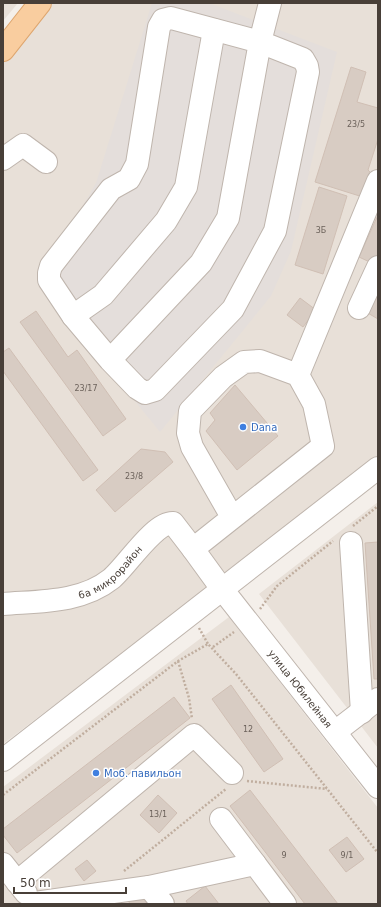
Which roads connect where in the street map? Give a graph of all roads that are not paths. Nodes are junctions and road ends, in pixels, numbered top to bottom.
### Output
1 (40, 3) edge
2 (270, 3) edge
3 (214, 30) junction
4 (260, 42) junction
5 (3, 50) edge
6 (3, 159) edge
7 (46, 162) dead end
8 (378, 181) edge
9 (378, 267) edge
10 (359, 308) dead end
11 (73, 316) junction
12 (110, 360) junction
13 (298, 375) junction
14 (378, 468) edge
15 (232, 517) junction
16 (346, 536) road end
17 (193, 549) junction
18 (222, 589) junction
19 (4, 603) edge
20 (370, 706) edge
21 (335, 732) junction
22 (3, 760) edge
23 (232, 773) dead end
24 (378, 787) edge
25 (220, 819) dead end
26 (3, 864) edge
27 (256, 864) junction
28 (17, 882) junction
29 (149, 887) junction
30 (35, 904) edge
31 (163, 904) edge
32 (285, 904) edge

1 - 5 main road
2 - 4 street
3 - 4 street
3 - 11 street
3 - 11 street
4 - 12 street
4 - 12 street
6 - 7 street
8 - 13 street
9 - 10 street
11 - 12 street
13 - 15 street
13 - 15 street
14 - 18 street
15 - 17 street
16 - 20 street
17 - 18 street, улица Юбилейная
17 - 19 street, 6а микрорайон
18 - 21 street, улица Юбилейная
18 - 22 street
20 - 21 street
21 - 24 street, улица Юбилейная
23 - 28 street
25 - 27 street
26 - 28 street
27 - 29 street
27 - 32 street
28 - 30 street
29 - 30 street
29 - 31 street

